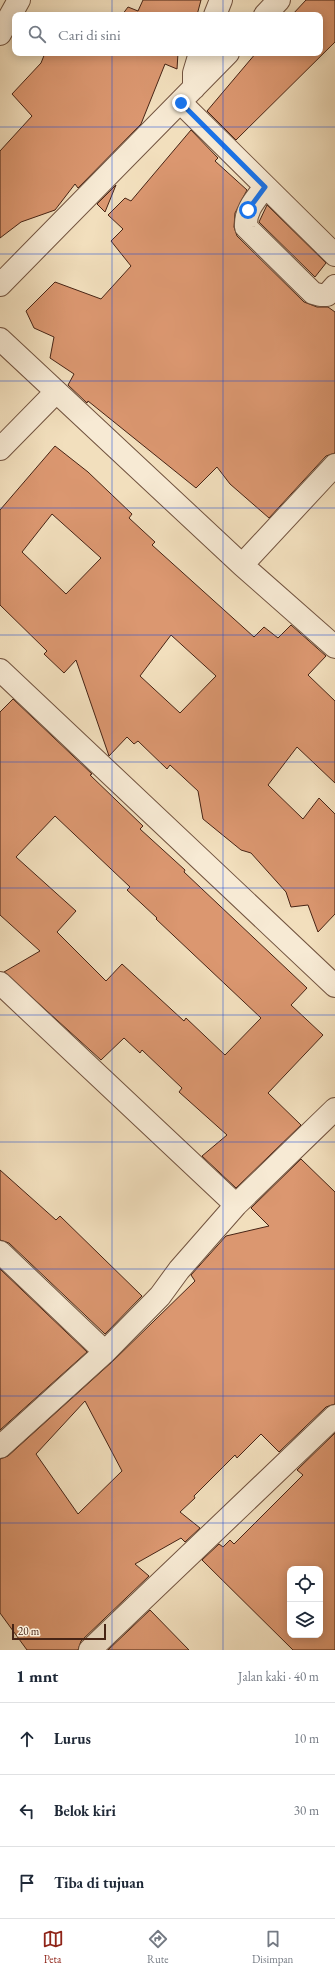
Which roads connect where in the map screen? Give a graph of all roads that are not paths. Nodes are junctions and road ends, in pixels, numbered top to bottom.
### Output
1 (19, 0) edge
2 (221, 0) edge
3 (279, 0) edge
4 (12, 12) edge
5 (216, 12) edge
6 (268, 12) edge
7 (12, 13) edge
8 (0, 34) edge
9 (199, 56) edge
10 (225, 56) edge
11 (188, 96) junction
12 (265, 187) junction
13 (335, 255) edge
14 (0, 285) edge
15 (335, 286) edge
16 (0, 339) edge
17 (56, 392) junction
18 (0, 449) edge
19 (335, 465) edge
20 (242, 565) junction
21 (335, 647) edge
22 (0, 670) edge
23 (0, 983) edge
24 (335, 986) edge
25 (335, 1109) edge
26 (236, 1205) junction
27 (0, 1252) edge
28 (105, 1352) junction
29 (335, 1416) edge
30 (0, 1447) edge
31 (90, 1650) edge

1 - 4 street
2 - 5 street
3 - 6 street
7 - 8 street
9 - 11 street
10 - 11 street
11 - 12 street
11 - 14 street
12 - 13 street
12 - 15 street
16 - 17 street
17 - 18 street
17 - 20 street
19 - 20 street
20 - 21 street
22 - 24 street
23 - 26 street
25 - 26 street
26 - 28 street
27 - 28 street
28 - 30 street
29 - 31 street

